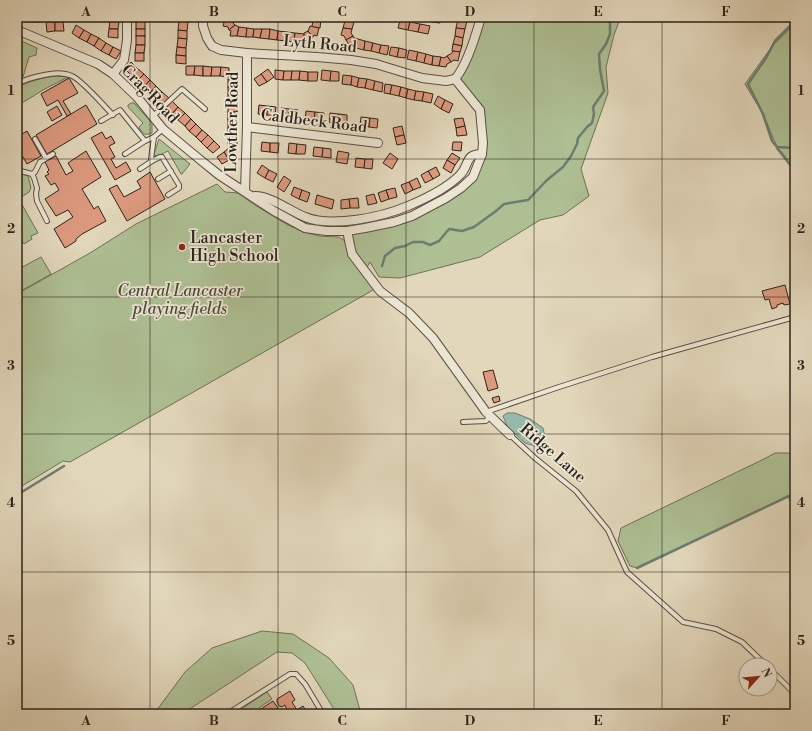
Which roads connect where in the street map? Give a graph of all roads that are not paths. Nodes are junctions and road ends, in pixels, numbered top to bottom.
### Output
1 (127, 17) edge
2 (203, 17) edge
3 (481, 17) edge
4 (17, 30) edge
5 (247, 53) junction
6 (113, 74) junction
7 (455, 79) junction
8 (17, 84) edge
9 (205, 109) dead end
10 (113, 115) junction
11 (152, 117) junction
12 (101, 121) dead end
13 (247, 127) junction
14 (163, 129) junction
15 (154, 137) junction
16 (35, 140) dead end
17 (145, 141) junction
18 (378, 143) dead end
19 (53, 154) dead end
20 (125, 154) dead end
21 (482, 154) junction
22 (46, 158) junction
23 (152, 161) junction
24 (140, 169) dead end
25 (17, 170) edge
26 (171, 171) junction
27 (32, 174) junction
28 (158, 179) dead end
29 (249, 194) junction
30 (168, 195) dead end
31 (47, 221) dead end
32 (347, 230) junction
33 (795, 317) edge
34 (488, 414) junction
35 (463, 422) dead end
36 (510, 435) joint
37 (758, 657) edge
38 (778, 677) edge
39 (795, 694) edge
40 (227, 714) edge
41 (324, 714) edge

1 - 6 street
2 - 5 street, Lyth Road
3 - 7 street
4 - 6 street, Crag Road
5 - 7 street, Lyth Road
5 - 13 street, Lowther Road
6 - 11 street, Crag Road
7 - 21 street, Crag Road
8 - 10 lane
9 - 11 lane
10 - 12 lane
10 - 17 lane
11 - 14 street, Crag Road
13 - 18 street, Caldbeck Road
13 - 29 street, Lowther Road
14 - 15 lane
14 - 29 street, Crag Road
15 - 17 lane
15 - 23 lane
16 - 22 lane
17 - 20 lane
19 - 22 lane
21 - 29 street, Crag Road
21 - 32 street, Crag Road
22 - 27 lane
23 - 24 lane
23 - 26 lane
25 - 27 lane
26 - 28 lane
26 - 30 lane
27 - 31 lane
29 - 32 street, Crag Road
32 - 34 street, Ridge Lane
33 - 34 lane
34 - 35 lane
34 - 36 street, Ridge Lane
36 - 37 lane, Ridge Lane
38 - 39 lane
40 - 41 lane

